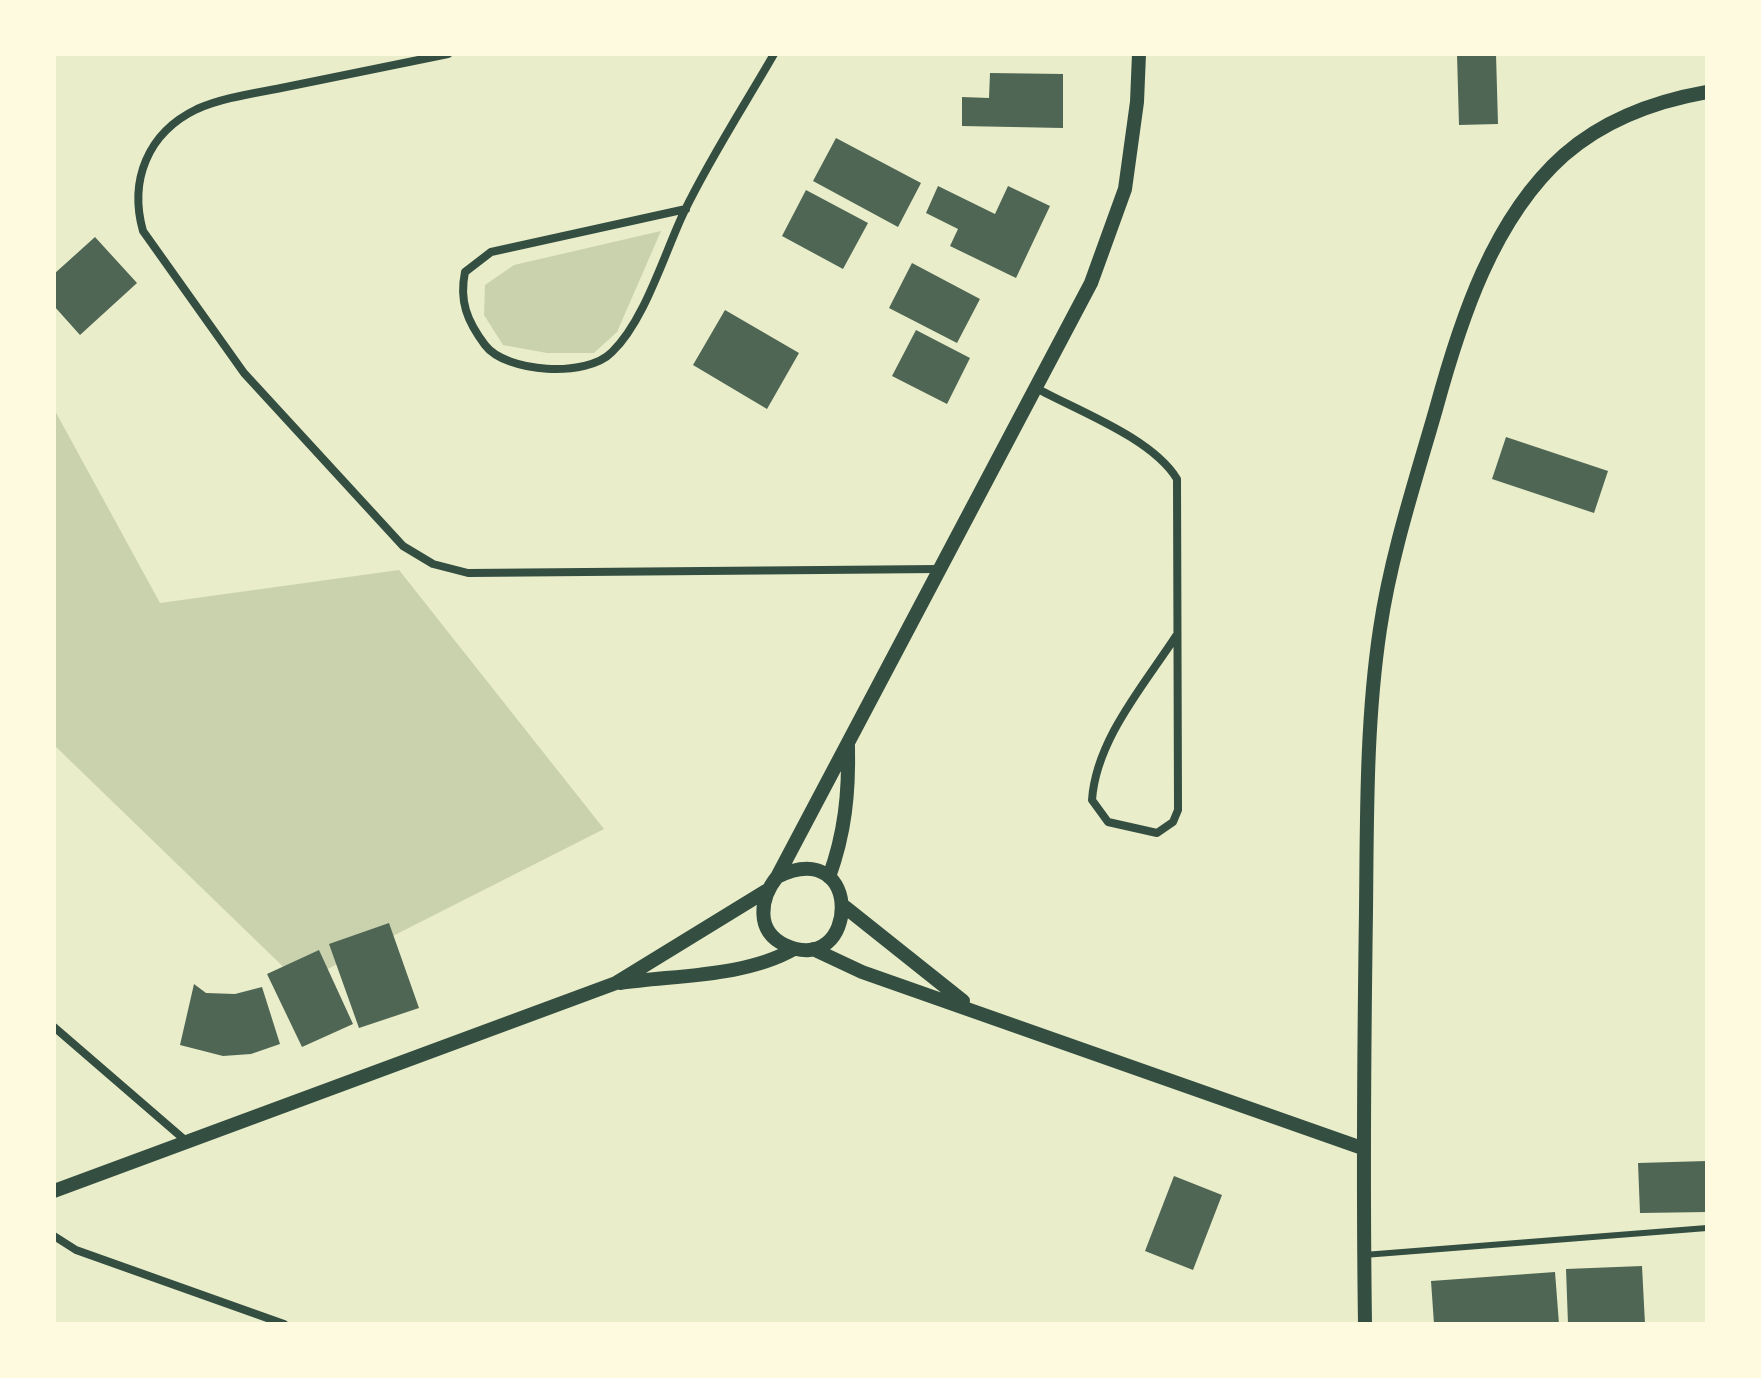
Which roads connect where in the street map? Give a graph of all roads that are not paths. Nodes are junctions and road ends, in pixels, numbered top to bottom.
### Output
1 (448, 54) edge
2 (774, 54) edge
3 (1139, 54) edge
4 (1707, 92) edge
5 (686, 209) junction
6 (1036, 388) junction
7 (943, 569) junction
8 (1176, 636) junction
9 (848, 746) junction
10 (777, 877) junction
11 (829, 877) junction
12 (766, 891) junction
13 (845, 907) junction
14 (794, 949) junction
15 (813, 949) junction
16 (616, 983) junction
17 (972, 1009) junction
18 (54, 1027) edge
19 (186, 1141) junction
20 (1362, 1148) junction
21 (54, 1191) edge
22 (1707, 1228) edge
23 (54, 1236) edge
24 (1364, 1255) junction
25 (284, 1324) edge
26 (1365, 1324) edge

1 - 7 street
2 - 5 street
3 - 6 street
4 - 20 street
5 - 5 street
6 - 7 street
6 - 8 street
7 - 9 street
8 - 8 street
9 - 10 street
9 - 11 street
10 - 11 street
10 - 12 street
11 - 13 street
12 - 14 street
12 - 16 street
13 - 15 street
13 - 17 street
14 - 15 street
14 - 16 street
15 - 17 street
16 - 19 street
17 - 20 street
18 - 19 street
19 - 21 street
20 - 24 street
22 - 24 lane
23 - 25 street
24 - 26 street

